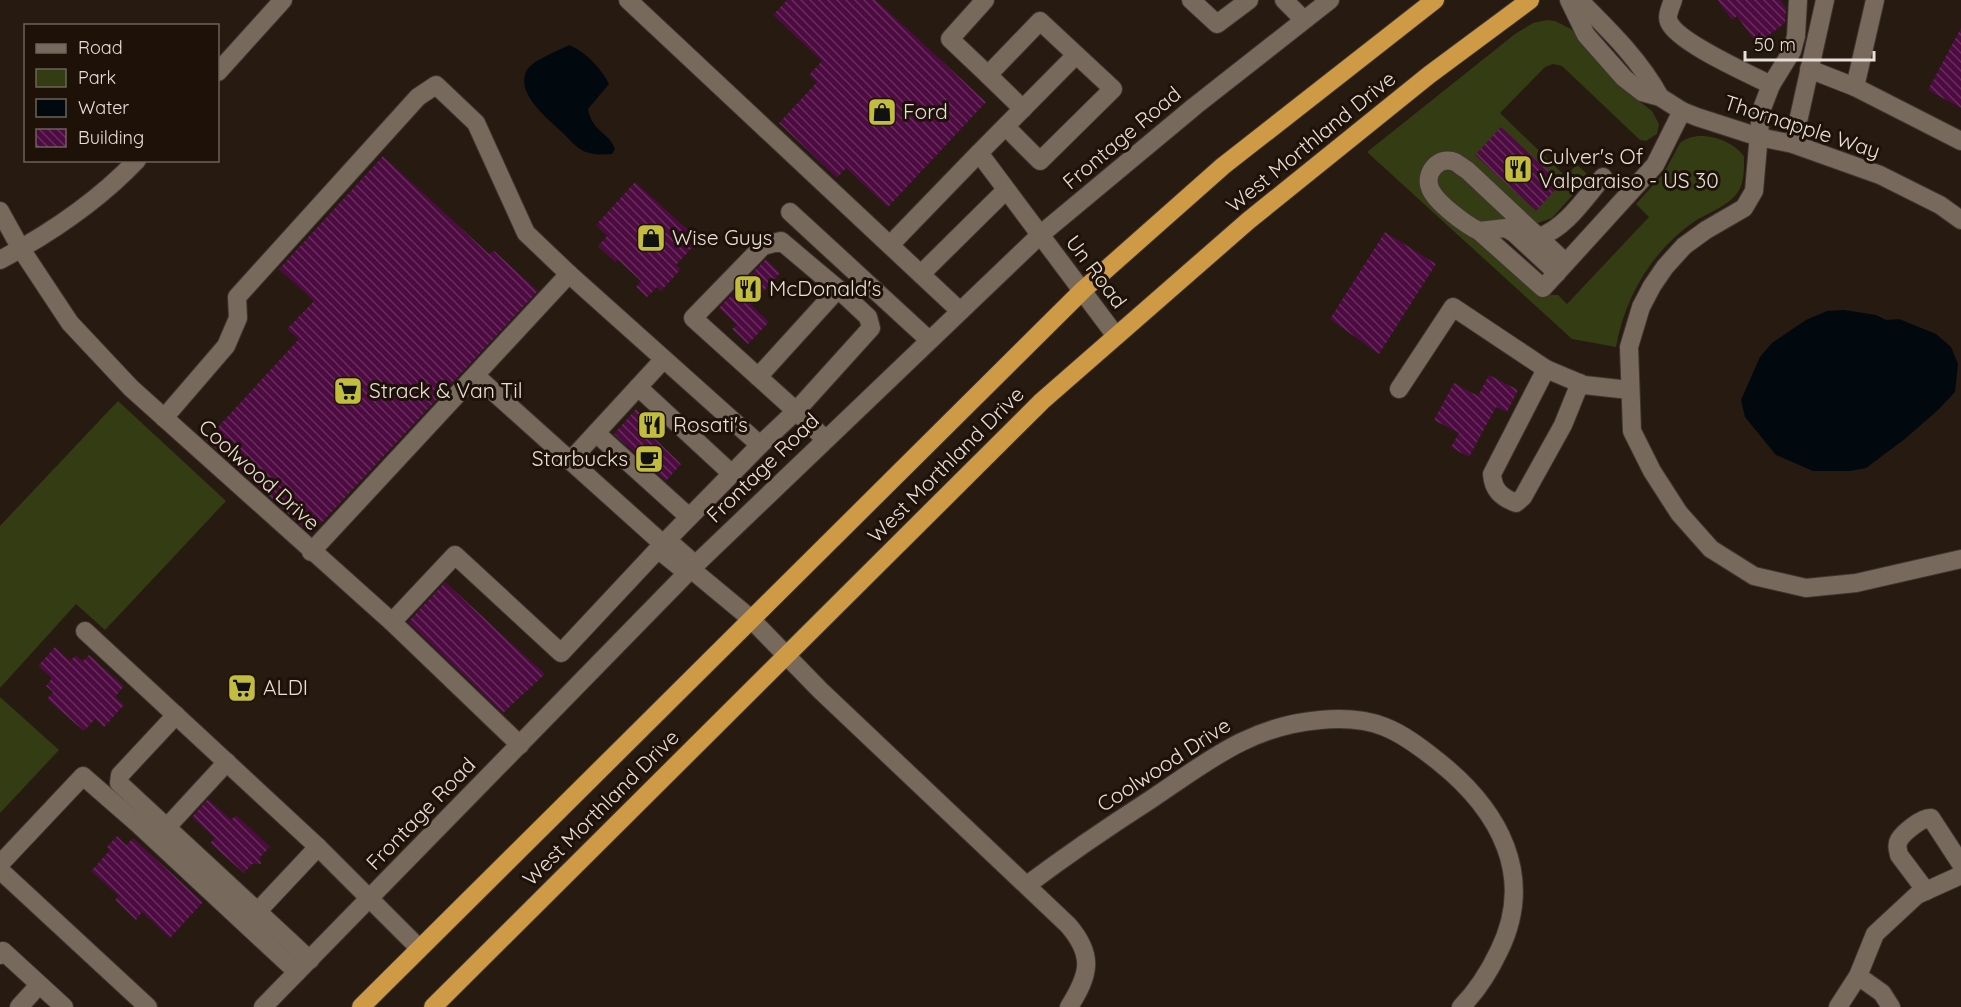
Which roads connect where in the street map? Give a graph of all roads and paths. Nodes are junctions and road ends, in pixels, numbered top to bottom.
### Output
1 (628, 0) edge
2 (985, 0) edge
3 (1191, 0) edge
4 (1249, 0) edge
5 (1284, 0) edge
6 (1330, 0) edge
7 (1436, 0) edge
8 (1530, 0) edge
9 (1569, 0) edge
10 (1579, 0) edge
11 (1673, 0) edge
12 (1798, 0) edge
13 (1825, 0) edge
14 (1875, 0) edge
15 (277, 2) edge
16 (1304, 20) junction
17 (1076, 56) junction
18 (1809, 69) junction
19 (219, 71) edge
20 (988, 75) junction
21 (1771, 85) junction
22 (1855, 87) junction
23 (1660, 97) junction
24 (1023, 109) junction
25 (1682, 111) junction
26 (1006, 126) junction
27 (1759, 137) junction
28 (1961, 141) edge
29 (1793, 144) junction
30 (979, 153) junction
31 (135, 162) edge
32 (1603, 177) dead end
33 (1006, 190) junction
34 (0, 211) edge
35 (790, 212) dead end
36 (1961, 220) edge
37 (1479, 231) junction
38 (1040, 235) junction
39 (1539, 237) junction
40 (890, 245) junction
41 (21, 249) junction
42 (0, 260) edge
43 (1562, 268) junction
44 (569, 274) junction
45 (921, 274) junction
46 (838, 289) junction
47 (1083, 290) junction
48 (960, 311) junction
49 (1116, 336) junction
50 (929, 340) junction
51 (663, 360) junction
52 (1546, 369) junction
53 (476, 376) junction
54 (758, 377) junction
55 (1580, 383) junction
56 (638, 387) junction
57 (1399, 389) dead end
58 (1629, 390) junction
59 (796, 411) junction
60 (164, 418) junction
61 (596, 433) junction
62 (825, 439) junction
63 (760, 445) junction
64 (570, 461) junction
65 (732, 474) junction
66 (689, 517) junction
67 (663, 544) junction
68 (311, 552) junction
69 (1961, 559) edge
70 (691, 569) junction
71 (750, 618) junction
72 (392, 622) junction
73 (85, 631) dead end
74 (787, 655) junction
75 (176, 715) junction
76 (520, 745) junction
77 (227, 762) junction
78 (167, 827) junction
79 (318, 847) junction
80 (0, 864) edge
81 (1961, 864) edge
82 (0, 870) edge
83 (1961, 875) edge
84 (1027, 885) junction
85 (1926, 891) junction
86 (370, 899) junction
87 (257, 912) junction
88 (419, 948) junction
89 (0, 955) edge
90 (304, 966) junction
91 (1858, 976) junction
92 (39, 985) junction
93 (19, 1007) edge
94 (64, 1007) edge
95 (148, 1007) edge
96 (263, 1007) edge
97 (361, 1007) edge
98 (433, 1007) edge
99 (1069, 1007) edge
100 (1461, 1007) edge
101 (1838, 1007) edge
102 (1891, 1007) edge

1 - 40 street
2 - 20 street
3 - 4 street
5 - 16 street
6 - 16 street, Frontage Road
7 - 47 highway, West Morthland Drive
8 - 49 highway, West Morthland Drive
9 - 23 street, Thornapple Way
10 - 23 street, Thornapple Way
11 - 21 street
12 - 21 street
13 - 18 street
14 - 22 street
15 - 19 street
16 - 38 street, Frontage Road
17 - 20 street
17 - 24 street
17 - 26 street
18 - 22 street
18 - 29 street
20 - 24 street
21 - 27 street
22 - 28 street
23 - 25 street, Thornapple Way
24 - 26 street
25 - 27 street, Thornapple Way
25 - 43 street
26 - 30 street
27 - 29 street, Thornapple Way
27 - 58 street
29 - 36 street, Thornapple Way
30 - 33 street, Un Road
30 - 40 street
31 - 41 street
32 - 39 street
33 - 38 street, Un Road
33 - 45 street
34 - 41 street, Coolwood Drive
35 - 50 street
37 - 39 street
37 - 43 street
37 - 43 street
38 - 47 street, Un Road
38 - 48 street, Frontage Road
39 - 43 street
40 - 45 street
41 - 42 street
41 - 60 street, Coolwood Drive
44 - 51 street
44 - 53 street
44 - 60 street
45 - 48 street
46 - 54 street
46 - 54 street
46 - 59 street
47 - 49 street, Un Road
47 - 71 highway, West Morthland Drive
48 - 50 street, Frontage Road
49 - 74 highway, West Morthland Drive
50 - 62 street, Frontage Road
51 - 56 street
51 - 63 street
52 - 55 street
52 - 55 street
52 - 57 street
53 - 64 street
53 - 68 street
54 - 59 street
55 - 58 street
56 - 61 street
56 - 65 street
58 - 69 street
59 - 62 street
59 - 63 street
60 - 68 street, Coolwood Drive
61 - 64 street
61 - 66 street
62 - 70 street, Frontage Road
63 - 65 street
64 - 67 street
65 - 66 street
66 - 67 street
67 - 70 street
67 - 72 street
68 - 72 street, Coolwood Drive
70 - 71 street
70 - 76 street, Frontage Road
71 - 74 street
71 - 88 highway, West Morthland Drive
72 - 76 street, Coolwood Drive
73 - 75 street
74 - 84 street
74 - 98 highway, West Morthland Drive
75 - 77 street
75 - 78 street
76 - 86 street, Frontage Road
77 - 78 street
77 - 79 street
78 - 87 street
79 - 86 street
79 - 87 street
80 - 90 street
81 - 85 street
82 - 95 street
83 - 85 street
84 - 99 street
84 - 100 street, Coolwood Drive
85 - 91 street
86 - 88 street
86 - 90 street, Frontage Road
87 - 90 street
88 - 97 highway, West Morthland Drive
89 - 92 street
90 - 96 street, Frontage Road
91 - 101 street
91 - 102 street
92 - 93 street
92 - 94 street

